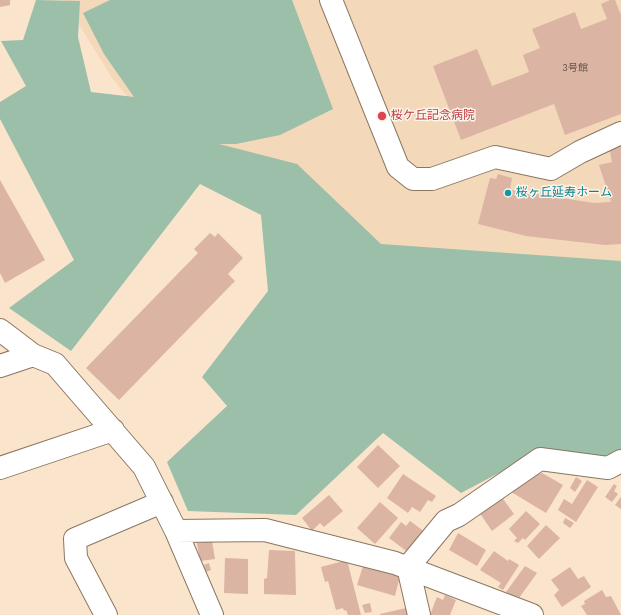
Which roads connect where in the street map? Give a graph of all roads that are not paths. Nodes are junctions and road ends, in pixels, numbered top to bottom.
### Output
1 (331, 0) edge
2 (621, 133) edge
3 (0, 330) edge
4 (33, 355) junction
5 (0, 366) edge
6 (113, 430) junction
7 (621, 461) edge
8 (0, 468) edge
9 (162, 502) junction
10 (176, 531) junction
11 (408, 566) junction
12 (106, 615) edge
13 (212, 615) edge
14 (419, 615) edge
15 (532, 615) edge

1 - 2 street
3 - 4 street
4 - 5 street
4 - 6 street
6 - 8 street
6 - 9 street
7 - 11 street
9 - 10 street
9 - 12 street
10 - 11 street
10 - 13 street
11 - 14 street
11 - 15 street

